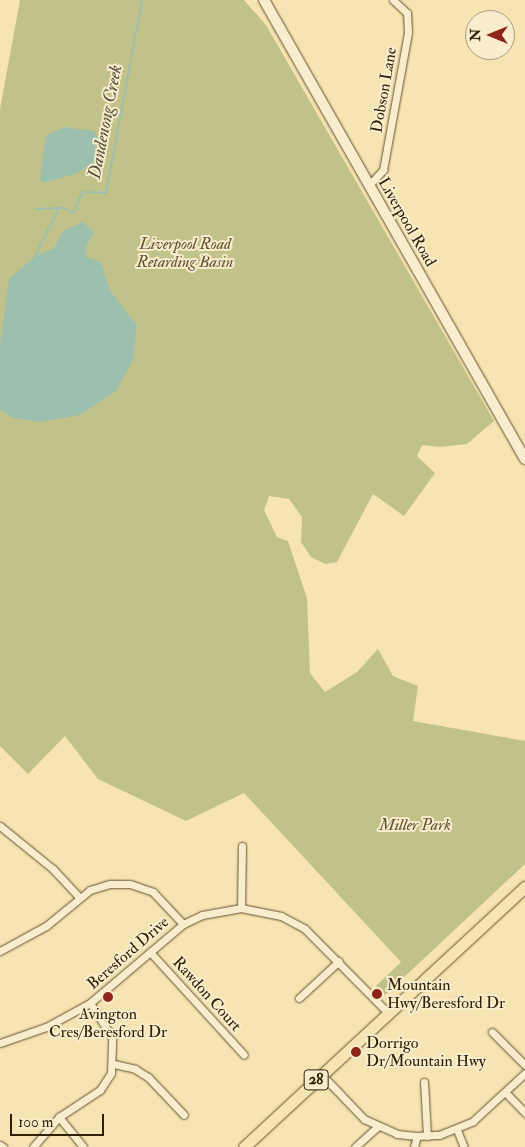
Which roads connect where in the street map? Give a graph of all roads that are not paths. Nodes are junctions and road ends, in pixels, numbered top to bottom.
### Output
1 (264, 0) edge
2 (393, 0) edge
3 (369, 185) junction
4 (525, 459) edge
5 (0, 826) edge
6 (242, 846) dead end
7 (525, 887) edge
8 (79, 897) junction
9 (241, 908) junction
10 (182, 924) junction
11 (0, 951) edge
12 (150, 952) junction
13 (339, 961) junction
14 (299, 998) dead end
15 (90, 1003) junction
16 (389, 1014) junction
17 (492, 1032) dead end
18 (0, 1043) edge
19 (244, 1055) dead end
20 (114, 1064) junction
21 (525, 1065) edge
22 (525, 1073) edge
23 (322, 1075) junction
24 (424, 1082) dead end
25 (506, 1093) junction
26 (525, 1113) edge
27 (184, 1115) dead end
28 (59, 1117) junction
29 (377, 1127) junction
30 (457, 1130) junction
31 (417, 1136) junction
32 (427, 1136) junction
33 (33, 1147) edge
34 (83, 1147) edge
35 (244, 1147) edge
36 (355, 1147) edge
37 (414, 1147) edge
38 (464, 1147) edge

1 - 3 main road, Liverpool Road
2 - 3 street, Dobson Lane
3 - 4 main road, Liverpool Road
5 - 8 street
6 - 9 street
7 - 16 main road, 28
8 - 10 street
8 - 11 street
9 - 10 street, Beresford Drive
9 - 13 street, Beresford Drive
10 - 12 street, Beresford Drive
12 - 15 street, Beresford Drive
12 - 19 street, Rawdon Court
13 - 14 street
13 - 16 street, Beresford Drive
15 - 18 street, Beresford Drive
15 - 20 street
16 - 23 main road, 28
17 - 21 street
20 - 27 street
20 - 28 street
22 - 25 street
23 - 29 street
23 - 35 main road, 28
24 - 32 street
25 - 26 street
25 - 30 street
28 - 33 street
28 - 34 street
29 - 31 street
29 - 36 street
30 - 32 street
30 - 38 street
31 - 32 street
31 - 37 street

